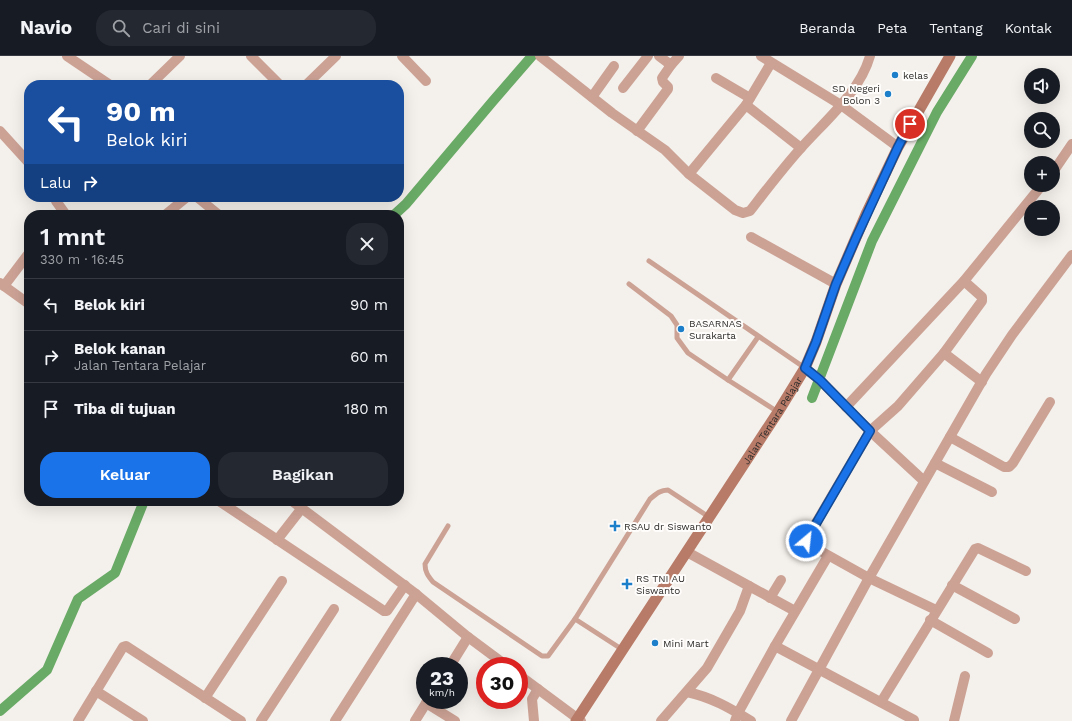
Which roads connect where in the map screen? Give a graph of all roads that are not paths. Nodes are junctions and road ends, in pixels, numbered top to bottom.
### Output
1 (67, 56) edge
2 (251, 56) edge
3 (336, 56) edge
4 (402, 56) edge
5 (540, 56) edge
6 (648, 56) edge
7 (659, 56) edge
8 (679, 56) edge
9 (761, 56) edge
10 (870, 56) edge
11 (950, 56) edge
12 (177, 57) edge
13 (771, 63) junction
14 (671, 65) junction
15 (614, 66) dead end
16 (716, 78) dead end
17 (103, 80) edge
18 (155, 80) edge
19 (275, 80) edge
20 (311, 80) edge
21 (426, 80) dead end
22 (623, 88) dead end
23 (592, 96) junction
24 (748, 102) junction
25 (841, 105) junction
26 (637, 130) junction
27 (0, 131) edge
28 (1072, 144) edge
29 (898, 147) junction
30 (801, 148) junction
31 (24, 157) edge
32 (1060, 162) edge
33 (689, 174) junction
34 (1036, 192) edge
35 (181, 202) edge
36 (203, 202) edge
37 (171, 210) edge
38 (213, 210) edge
39 (751, 236) dead end
40 (1072, 255) edge
41 (24, 259) edge
42 (649, 261) dead end
43 (964, 281) junction
44 (2, 284) edge
45 (629, 284) dead end
46 (836, 284) junction
47 (24, 300) edge
48 (758, 337) junction
49 (944, 353) junction
50 (805, 368) junction
51 (728, 380) junction
52 (982, 382) junction
53 (1050, 402) dead end
54 (846, 407) junction
55 (778, 412) junction
56 (870, 431) junction
57 (950, 437) junction
58 (935, 463) junction
59 (924, 481) junction
60 (992, 492) dead end
61 (226, 506) edge
62 (299, 506) edge
63 (302, 508) junction
64 (709, 517) junction
65 (448, 526) dead end
66 (277, 540) junction
67 (687, 552) junction
68 (828, 556) junction
69 (1026, 571) dead end
70 (869, 578) junction
71 (781, 580) dead end
72 (282, 581) dead end
73 (405, 585) junction
74 (952, 585) junction
75 (749, 586) junction
76 (416, 594) junction
77 (770, 598) junction
78 (334, 609) dead end
79 (936, 610) junction
80 (795, 611) junction
81 (575, 619) junction
82 (1015, 619) dead end
83 (930, 620) junction
84 (468, 637) junction
85 (775, 646) junction
86 (623, 650) junction
87 (988, 653) dead end
88 (456, 657) edge
89 (495, 657) edge
90 (820, 669) junction
91 (965, 676) dead end
92 (528, 682) edge
93 (538, 689) junction
94 (96, 691) junction
95 (696, 694) junction
96 (205, 698) junction
97 (882, 702) junction
98 (423, 709) edge
99 (437, 709) edge
100 (736, 717) edge
101 (578, 720) edge
102 (78, 721) edge
103 (143, 721) edge
104 (241, 721) edge
105 (261, 721) edge
106 (335, 721) edge
107 (416, 721) edge
108 (455, 721) edge
109 (534, 721) edge
110 (661, 721) edge
111 (750, 721) edge
112 (791, 721) edge
113 (915, 721) edge
114 (954, 721) edge

1 - 17 street
2 - 19 street
3 - 20 street
4 - 21 street
5 - 23 street
6 - 22 street
7 - 14 street
8 - 14 street
9 - 13 street
10 - 25 street
11 - 29 main road, Jalan Tentara Pelajar
12 - 18 street
13 - 24 street
13 - 25 street
14 - 26 street
15 - 23 street
16 - 24 street
23 - 26 street
24 - 30 street
24 - 33 street
25 - 29 street
25 - 30 street
26 - 33 street
27 - 31 street
28 - 32 street
29 - 46 main road, Jalan Tentara Pelajar
30 - 33 street
34 - 43 street
35 - 37 street
36 - 38 street
39 - 46 street
40 - 52 street
41 - 44 street
42 - 48 lane
43 - 49 street
43 - 54 street
44 - 47 street
45 - 51 lane
46 - 50 main road, Jalan Tentara Pelajar
48 - 50 lane
48 - 51 lane
49 - 52 street
49 - 56 street
50 - 54 street
50 - 55 main road, Jalan Tentara Pelajar
51 - 55 lane
52 - 57 street
53 - 57 street
54 - 56 street
55 - 64 main road, Jalan Tentara Pelajar
56 - 59 street
56 - 68 street
57 - 58 street
58 - 59 street
58 - 60 street
59 - 70 street
61 - 66 street
62 - 63 street
63 - 66 street
63 - 73 street
64 - 67 main road, Jalan Tentara Pelajar
64 - 81 lane
65 - 81 lane
66 - 73 street
67 - 75 street
67 - 86 main road, Jalan Tentara Pelajar
68 - 70 street
68 - 80 street
69 - 74 street
70 - 79 street
70 - 90 street
71 - 77 street
72 - 96 street
73 - 76 street
74 - 79 street
74 - 82 street
75 - 77 street
75 - 95 street
76 - 84 street
76 - 106 street
77 - 80 street
78 - 105 street
79 - 83 street
80 - 85 street
81 - 86 lane
83 - 87 street
83 - 97 street
84 - 88 street
84 - 89 street
85 - 90 street
85 - 100 street
86 - 101 main road, Jalan Tentara Pelajar
90 - 97 street
90 - 112 street
91 - 114 street
92 - 93 street
93 - 101 street
93 - 109 street
94 - 96 street
94 - 102 street
94 - 103 street
95 - 100 street
95 - 110 street
96 - 104 street
97 - 113 street
98 - 107 street
99 - 108 street
100 - 111 street

